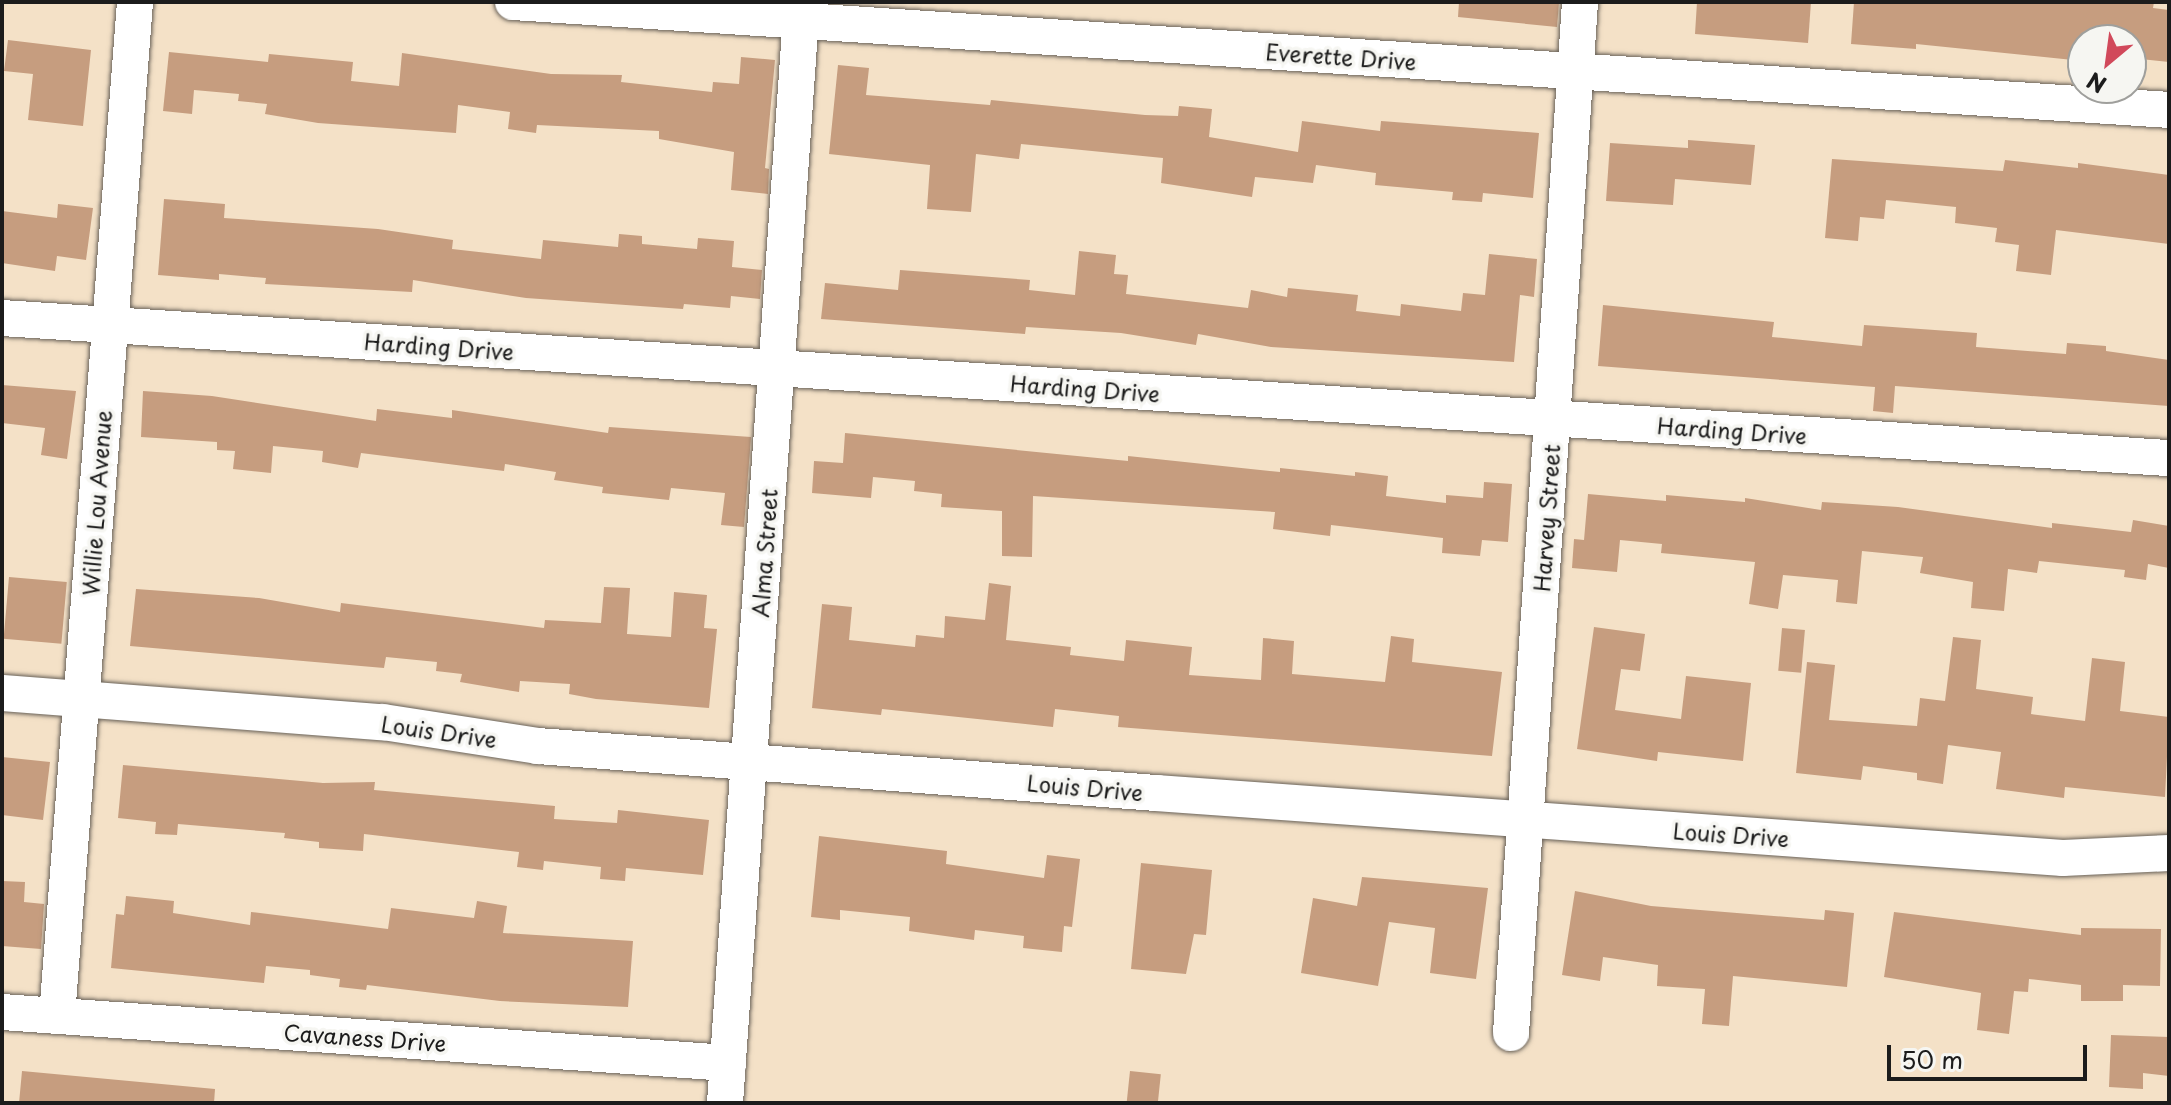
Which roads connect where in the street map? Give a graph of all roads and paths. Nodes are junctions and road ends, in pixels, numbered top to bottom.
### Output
1 (135, 2) edge
2 (513, 2) edge
3 (1580, 2) edge
4 (802, 11) edge
5 (1576, 71) junction
6 (2169, 110) edge
7 (2, 318) edge
8 (107, 325) junction
9 (777, 368) junction
10 (1553, 418) junction
11 (2169, 458) edge
12 (2, 693) edge
13 (84, 699) junction
14 (749, 761) junction
15 (1526, 819) junction
16 (2169, 853) edge
17 (57, 1010) junction
18 (2, 1012) edge
19 (1511, 1033) dead end
20 (728, 1063) junction
21 (725, 1103) edge

1 - 8 street, Willie Lou Avenue
2 - 4 street, Everette Drive
3 - 5 street, Harvey Street
4 - 5 street, Everette Drive
4 - 9 street, Alma Street
5 - 6 street, Everette Drive
5 - 10 street, Harvey Street
7 - 8 street, Harding Drive
8 - 9 street, Harding Drive
8 - 13 street, Willie Lou Avenue
9 - 10 street, Harding Drive
9 - 14 street, Alma Street
10 - 11 street, Harding Drive
10 - 15 street, Harvey Street
12 - 13 street, Louis Drive
13 - 14 street, Louis Drive
13 - 17 street, Willie Lou Avenue
14 - 15 street, Louis Drive
14 - 20 street, Alma Street
15 - 16 street, Louis Drive
15 - 19 street, Harvey Street
17 - 18 street, Cavaness Drive
17 - 20 street, Cavaness Drive
20 - 21 street, Alma Street

